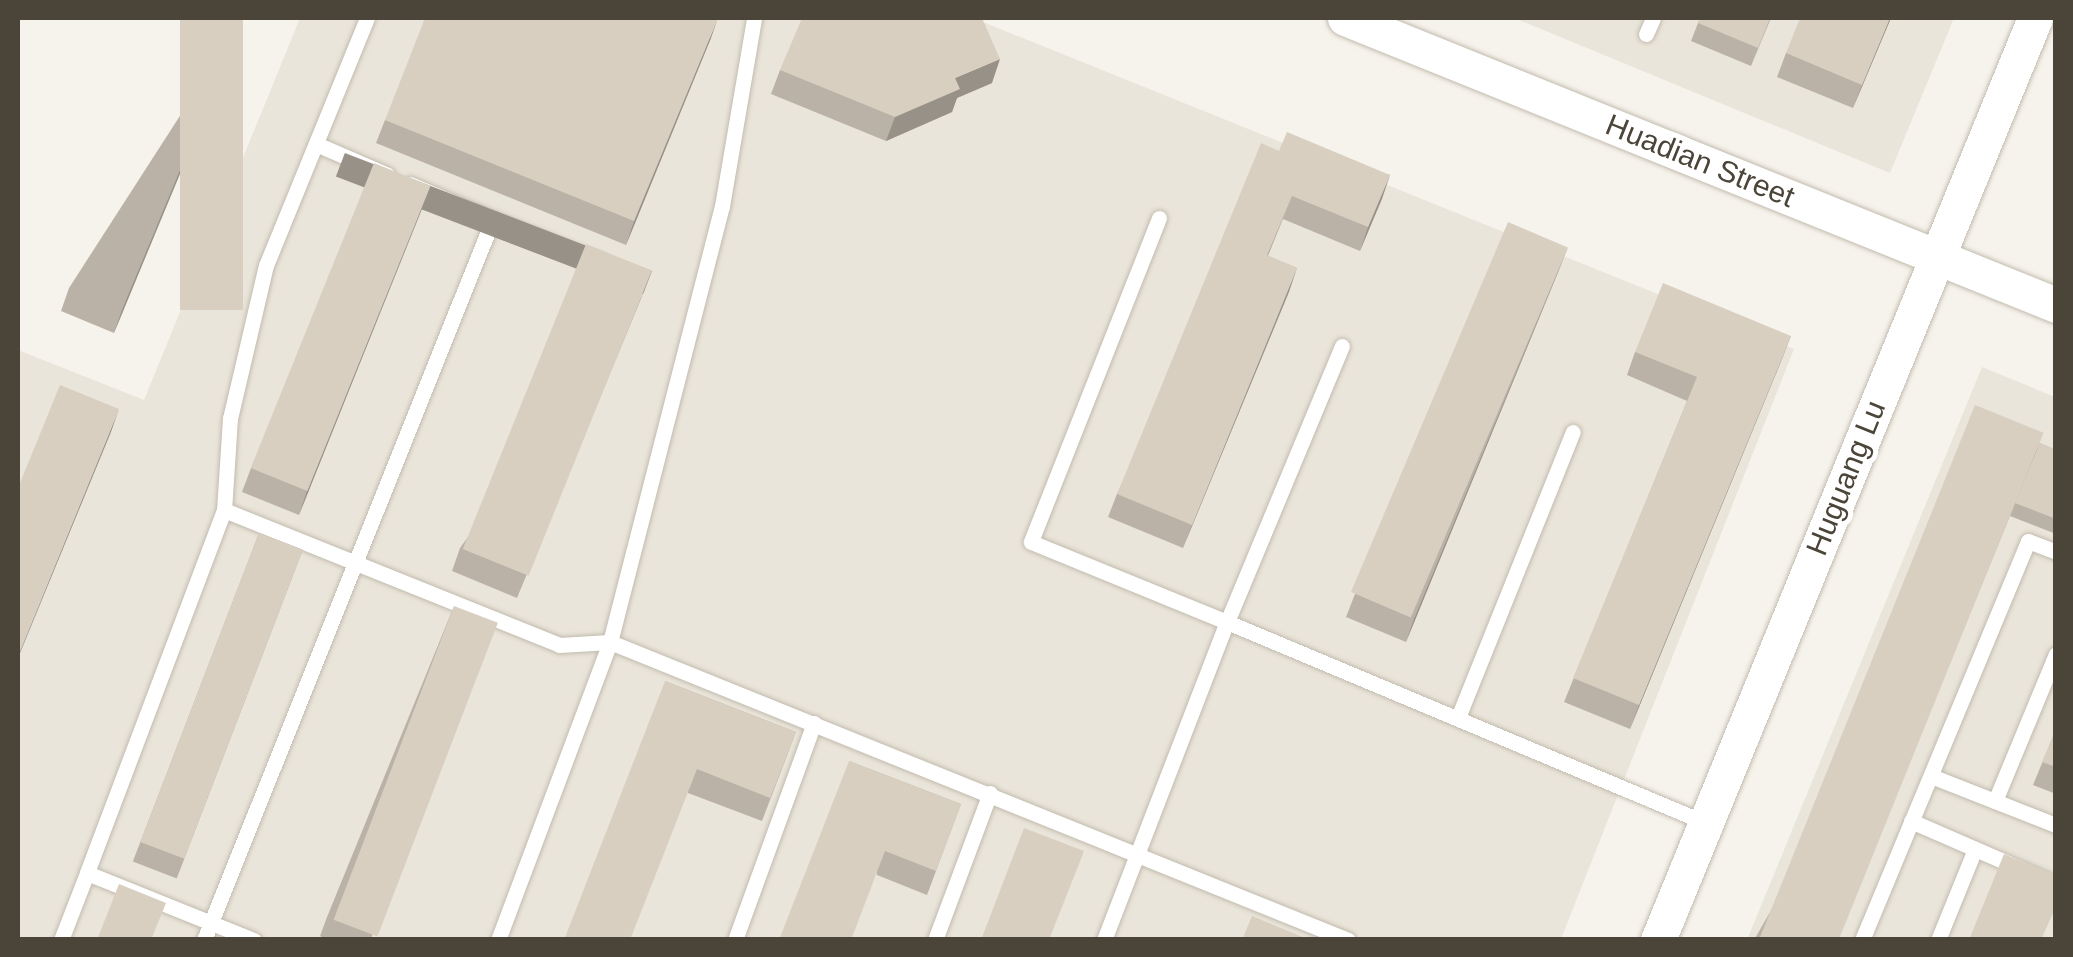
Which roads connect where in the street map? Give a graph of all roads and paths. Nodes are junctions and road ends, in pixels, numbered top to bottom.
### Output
1 (367, 18) edge
2 (754, 18) edge
3 (1345, 18) edge
4 (1653, 18) edge
5 (2035, 18) edge
6 (1646, 34) dead end
7 (316, 144) junction
8 (1158, 218) dead end
9 (494, 220) junction
10 (1937, 256) junction
11 (617, 269) edge
12 (2056, 304) edge
13 (1342, 346) dead end
14 (1572, 432) dead end
15 (224, 510) junction
16 (2056, 552) edge
17 (356, 564) junction
18 (1227, 622) junction
19 (610, 642) junction
20 (2056, 654) edge
21 (1458, 715) junction
22 (814, 723) junction
23 (1931, 776) junction
24 (990, 793) junction
25 (1994, 801) junction
26 (1704, 822) junction
27 (1912, 822) junction
28 (2056, 825) edge
29 (1975, 850) junction
30 (1137, 851) junction
31 (87, 873) junction
32 (2056, 884) edge
33 (211, 922) junction
34 (62, 940) edge
35 (204, 940) edge
36 (254, 940) edge
37 (498, 940) edge
38 (735, 940) edge
39 (935, 940) edge
40 (1104, 940) edge
41 (1348, 940) edge
42 (1658, 940) edge
43 (1862, 940) edge
44 (1938, 940) edge

1 - 7 lane
2 - 19 lane
3 - 10 street, Huadian Street
4 - 6 lane
5 - 10 street, Huguang Lu
7 - 9 lane
7 - 15 lane
8 - 18 lane
9 - 11 lane
9 - 17 lane
10 - 12 street, Huadian Street
10 - 26 street, Huguang Lu
13 - 18 lane
14 - 21 lane
15 - 17 lane
15 - 31 lane
16 - 23 lane
17 - 19 lane
17 - 33 lane
18 - 21 lane
18 - 30 lane
19 - 22 lane
19 - 37 lane
20 - 25 lane
21 - 26 lane
22 - 24 lane
22 - 38 lane
23 - 25 lane
23 - 27 lane
24 - 30 lane
24 - 39 lane
25 - 28 lane
26 - 42 street, Huguang Lu
27 - 29 lane
27 - 43 lane
29 - 32 lane
29 - 44 lane
30 - 40 lane
30 - 41 lane
31 - 33 lane
31 - 34 lane
33 - 35 lane
33 - 36 lane

